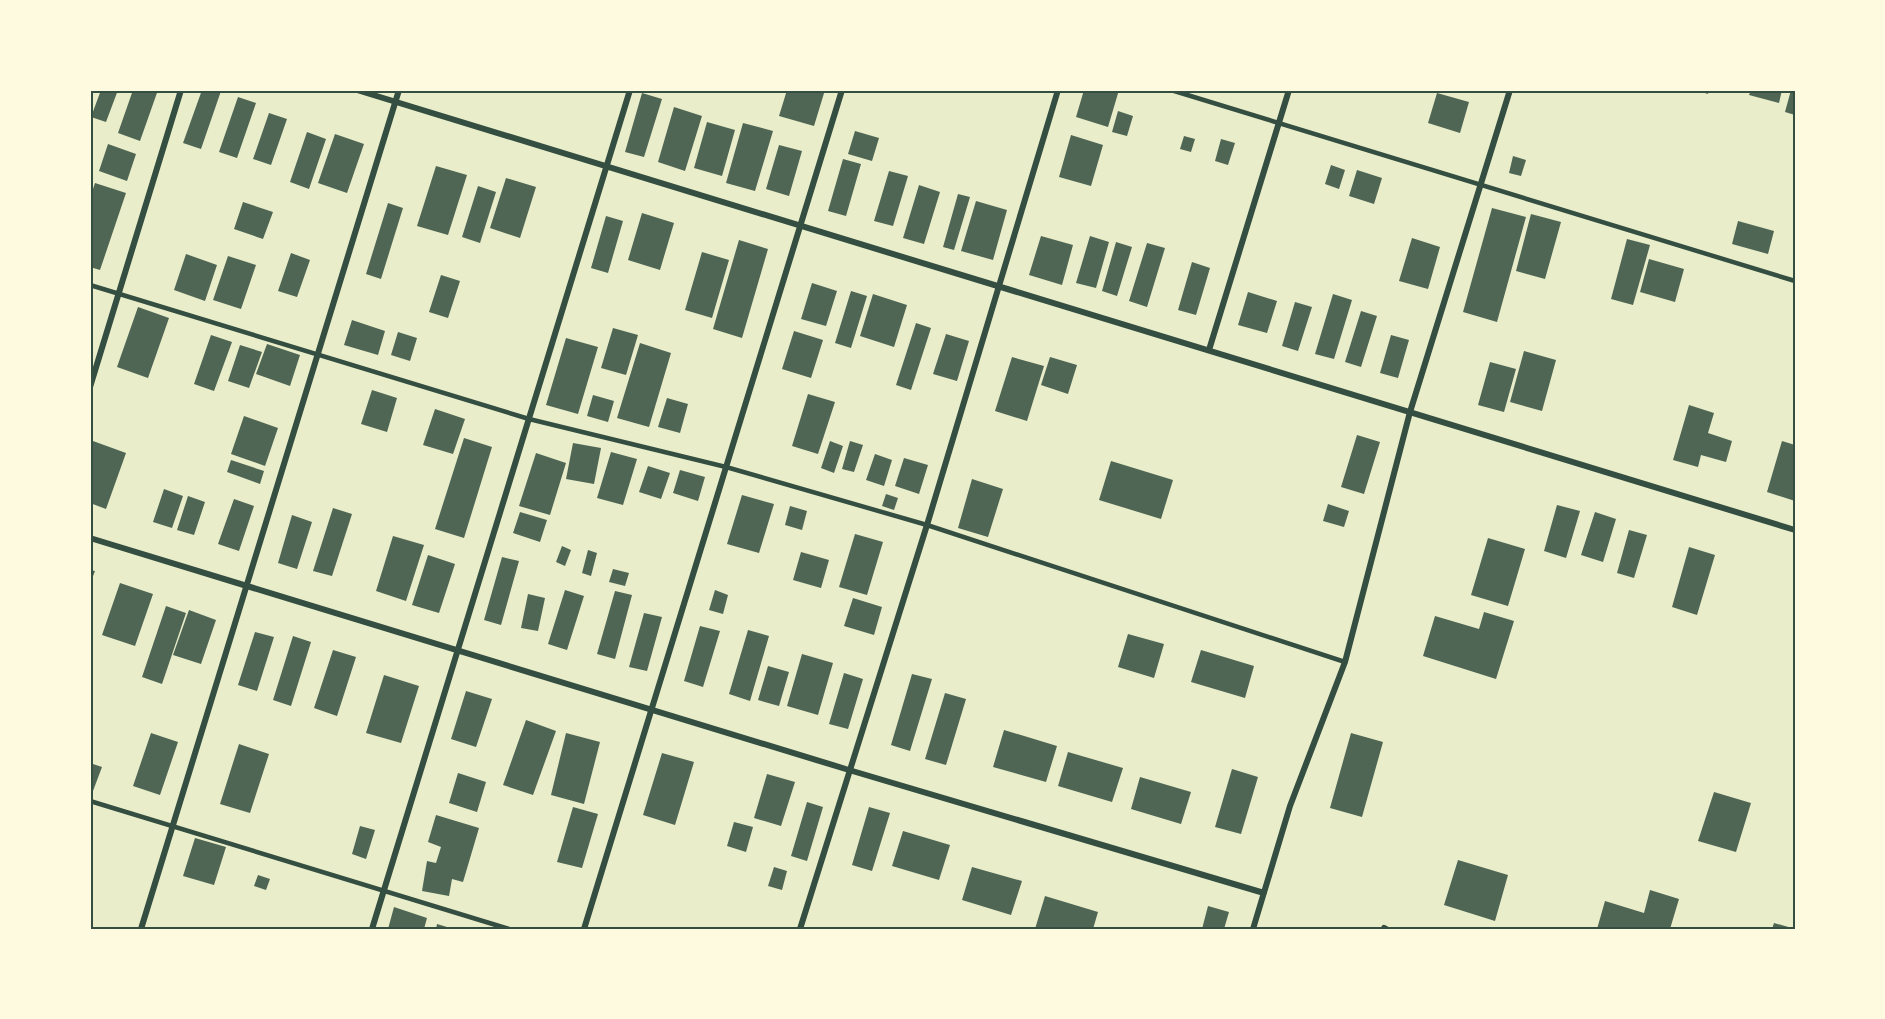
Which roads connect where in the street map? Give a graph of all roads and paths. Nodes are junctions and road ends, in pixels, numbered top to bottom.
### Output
1 (181, 90) edge
2 (357, 90) edge
3 (399, 90) edge
4 (630, 90) edge
5 (842, 90) edge
6 (1058, 90) edge
7 (1172, 90) edge
8 (1289, 90) edge
9 (1510, 90) edge
10 (396, 102) junction
11 (1278, 123) junction
12 (607, 166) junction
13 (1481, 184) junction
14 (800, 226) junction
15 (1795, 281) edge
16 (90, 285) edge
17 (998, 286) junction
18 (119, 294) junction
19 (1209, 350) junction
20 (318, 355) junction
21 (90, 387) edge
22 (1410, 412) junction
23 (529, 419) junction
24 (726, 467) junction
25 (927, 525) junction
26 (1795, 530) edge
27 (90, 538) edge
28 (247, 585) junction
29 (458, 650) junction
30 (1345, 662) junction
31 (652, 709) junction
32 (849, 770) junction
33 (90, 801) edge
34 (173, 826) junction
35 (384, 891) junction
36 (1264, 893) junction
37 (141, 929) edge
38 (372, 929) edge
39 (509, 929) edge
40 (584, 929) edge
41 (800, 929) edge
42 (1253, 929) edge

1 - 18 street
2 - 10 street
3 - 10 street
4 - 12 street
5 - 14 street
6 - 17 street
7 - 11 lane
8 - 11 street
9 - 13 street
10 - 12 street
10 - 20 street
11 - 13 lane
11 - 19 street
12 - 14 street
12 - 23 street
13 - 15 lane
13 - 22 street
14 - 17 street
14 - 24 street
16 - 18 lane
17 - 19 street
17 - 25 street
18 - 20 lane
18 - 21 street
19 - 22 street
20 - 23 lane
20 - 28 street
22 - 26 street
22 - 30 street
23 - 24 lane
23 - 29 street
24 - 25 lane
24 - 31 street
25 - 30 lane
25 - 32 street
27 - 28 street
28 - 29 street
28 - 34 street
29 - 31 street
29 - 35 street
30 - 36 street
31 - 32 street
31 - 40 street
32 - 36 street
32 - 41 street
33 - 34 lane
34 - 35 lane
34 - 37 street
35 - 38 street
35 - 39 lane
36 - 42 street

